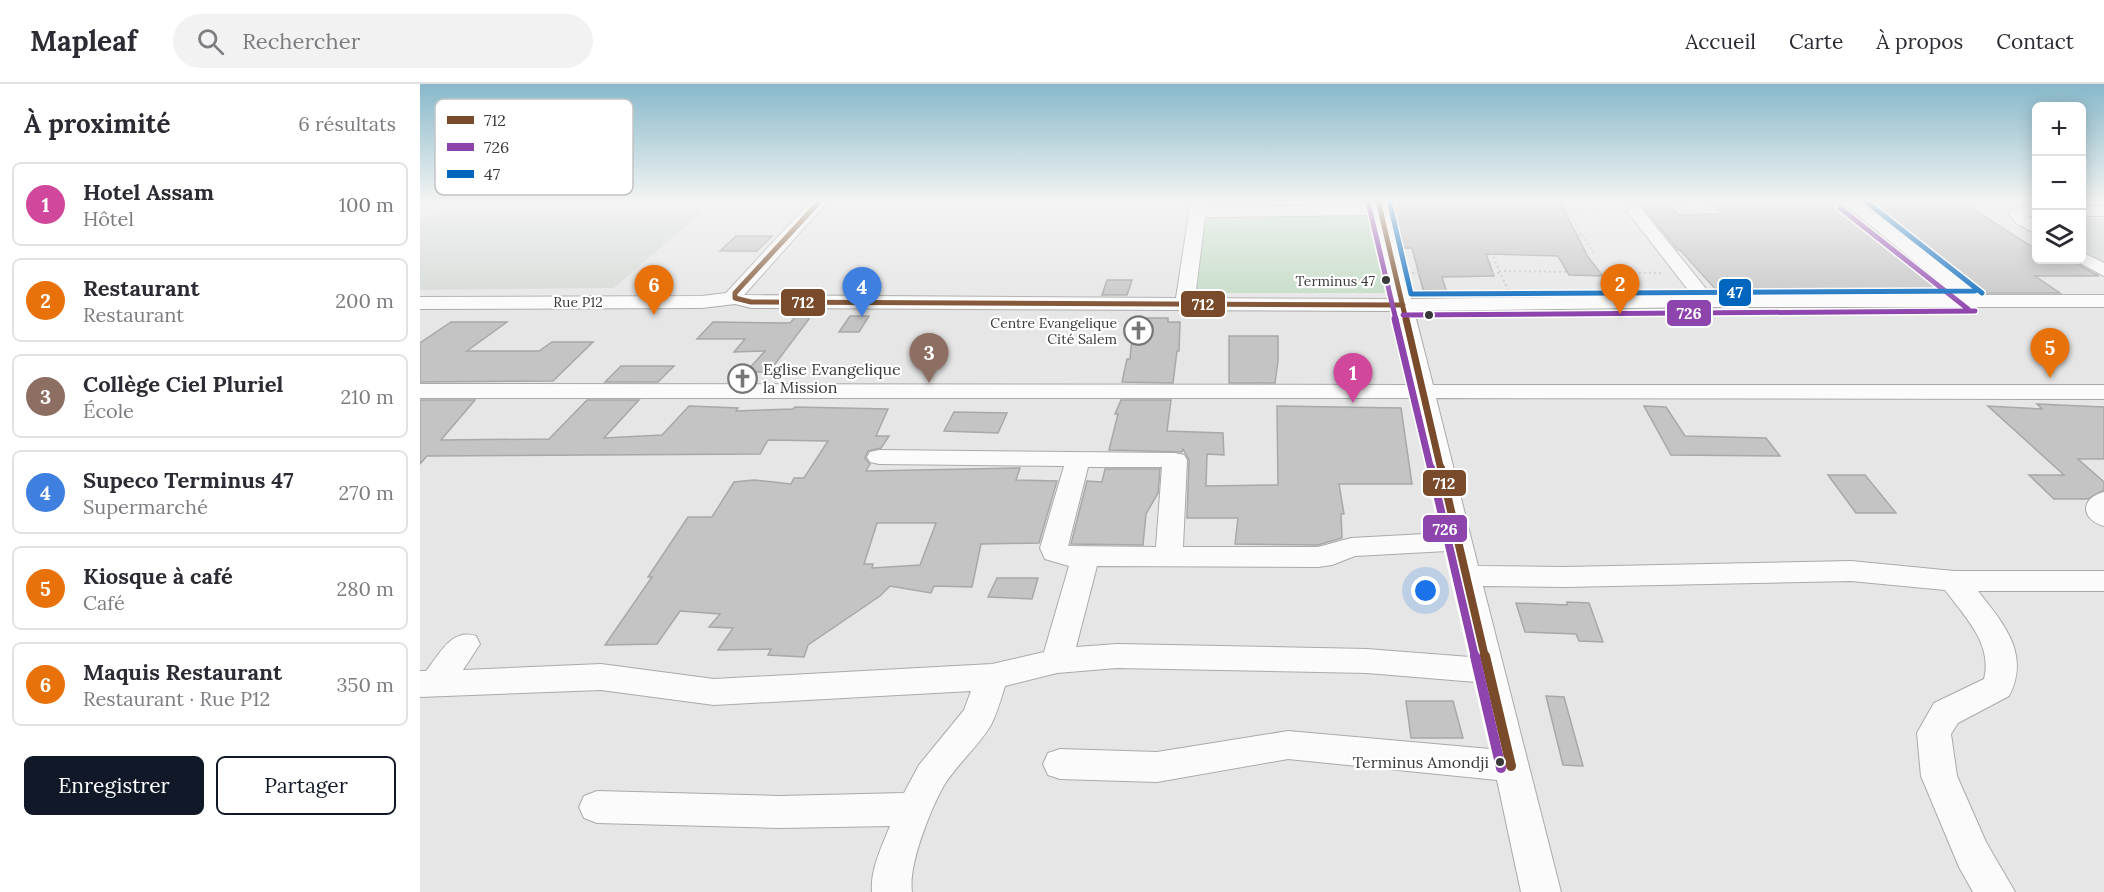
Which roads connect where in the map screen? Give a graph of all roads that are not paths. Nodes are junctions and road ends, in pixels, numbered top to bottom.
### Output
1 (786, 238) edge
2 (1194, 238) edge
3 (1387, 238) edge
4 (1656, 238) edge
5 (1895, 238) edge
6 (2086, 260) edge
7 (2104, 272) edge
8 (735, 298) junction
9 (1975, 301) junction
10 (2104, 301) edge
11 (1706, 302) junction
12 (420, 303) edge
13 (1185, 304) junction
14 (1403, 305) junction
15 (420, 391) edge
16 (1425, 393) junction
17 (2104, 393) edge
18 (879, 457) dead end
19 (1078, 459) junction
20 (2104, 500) edge
21 (2104, 517) edge
22 (1459, 541) junction
23 (1086, 555) junction
24 (1169, 555) junction
25 (1467, 576) junction
26 (1954, 581) junction
27 (2104, 581) edge
28 (465, 644) dead end
29 (1057, 661) junction
30 (1489, 671) junction
31 (992, 676) junction
32 (427, 684) edge
33 (1060, 764) dead end
34 (1511, 766) junction
35 (597, 807) dead end
36 (915, 809) junction
37 (892, 892) edge
38 (1541, 892) edge
39 (1995, 892) edge

1 - 8 street
2 - 13 street
3 - 14 street
4 - 11 street
5 - 9 street
6 - 7 street
8 - 12 street, Rue P12
8 - 13 street, Rue P12
9 - 10 street, Rue P12
9 - 11 street, Rue P12
11 - 14 street, Rue P12
13 - 14 street, Rue P12
14 - 16 street
15 - 16 street
16 - 17 street
16 - 22 street
18 - 19 street
19 - 23 street
19 - 24 street
20 - 21 street
22 - 24 street
22 - 25 street
23 - 24 street
23 - 29 street
25 - 26 street
25 - 30 street
26 - 27 street
26 - 39 street
28 - 32 street
29 - 30 street
29 - 31 street
30 - 34 street
31 - 32 street
31 - 36 street
33 - 34 street
34 - 38 street
35 - 36 street
36 - 37 street

